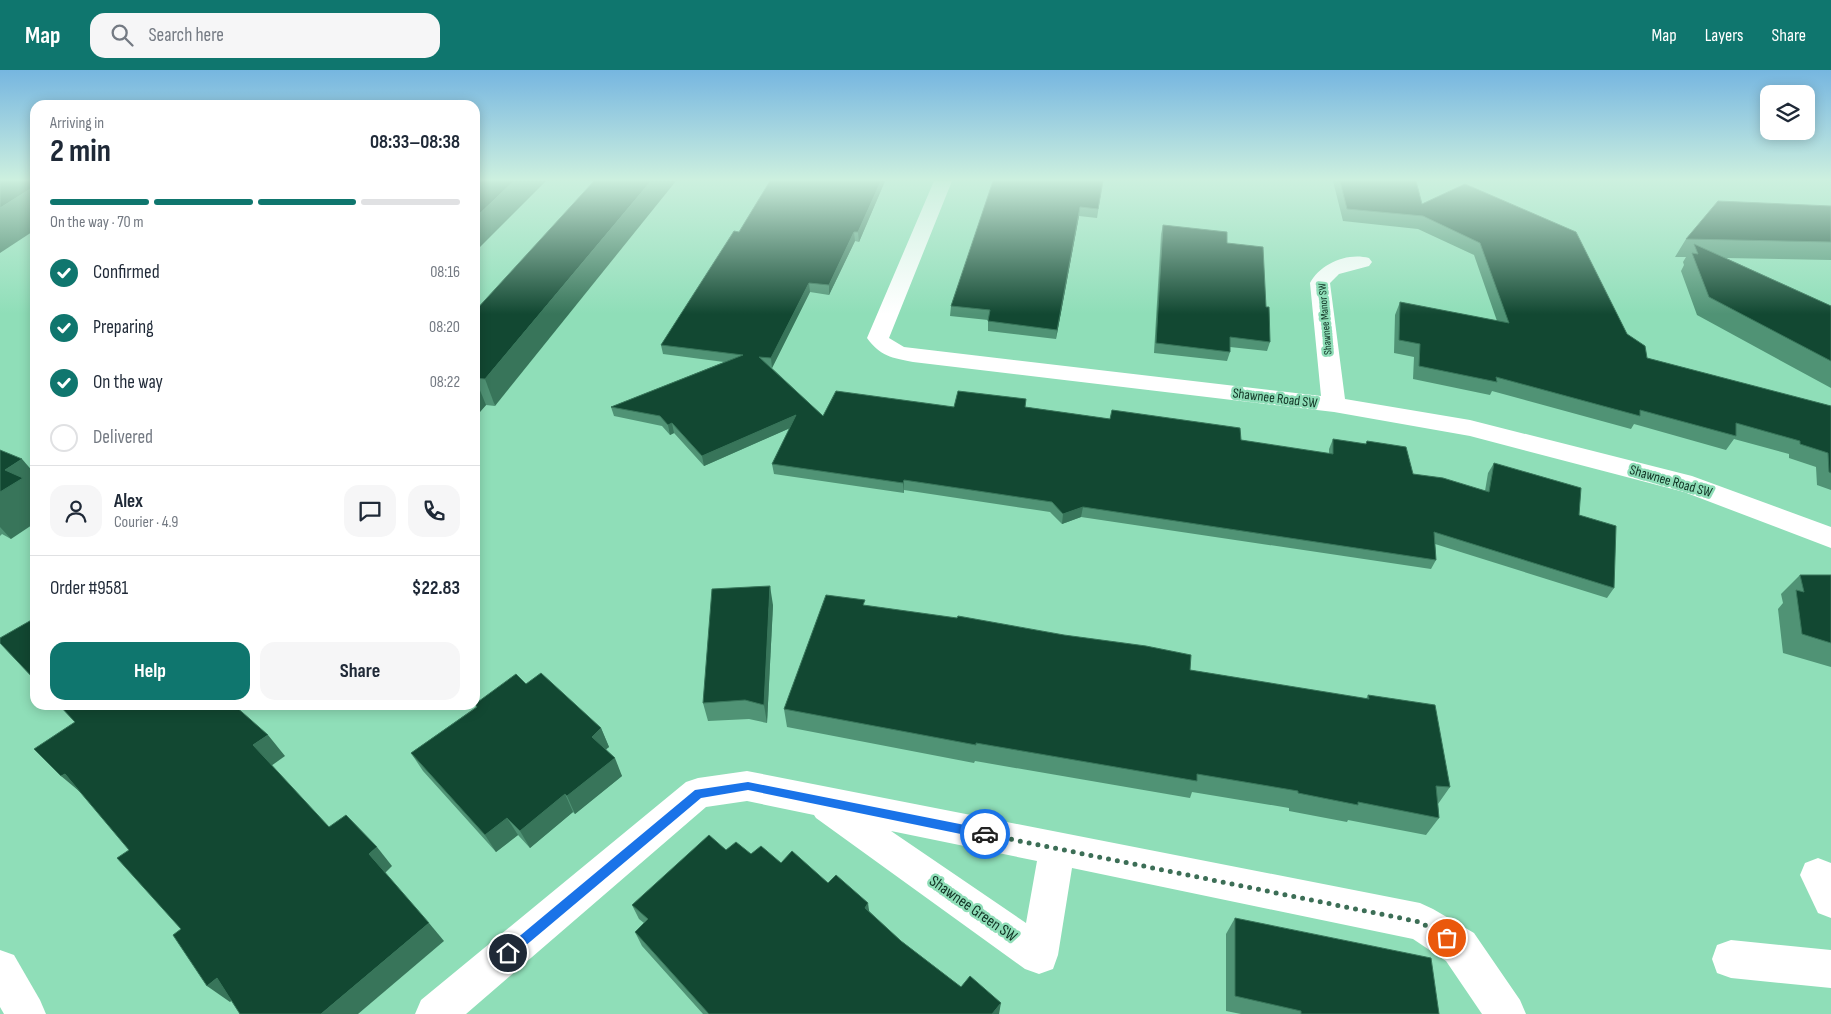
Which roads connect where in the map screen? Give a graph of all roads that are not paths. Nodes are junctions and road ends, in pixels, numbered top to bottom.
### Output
1 (924, 225) edge
2 (1362, 262) dead end
3 (1334, 405) junction
4 (1831, 538) edge
5 (818, 800) junction
6 (1057, 849) junction
7 (1731, 959) dead end
8 (0, 969) edge
9 (1831, 969) edge
10 (26, 1014) edge
11 (435, 1014) edge
12 (1506, 1014) edge

1 - 3 street, Shawnee Road SW
2 - 3 street, Shawnee Manor SW
3 - 4 street, Shawnee Road SW
5 - 6 street, Shawnee Green SW
5 - 6 street, Shawnee Green SW
5 - 11 street, Shawnee Green SW
6 - 12 street, Shawnee Green SW
7 - 9 street
8 - 10 street

